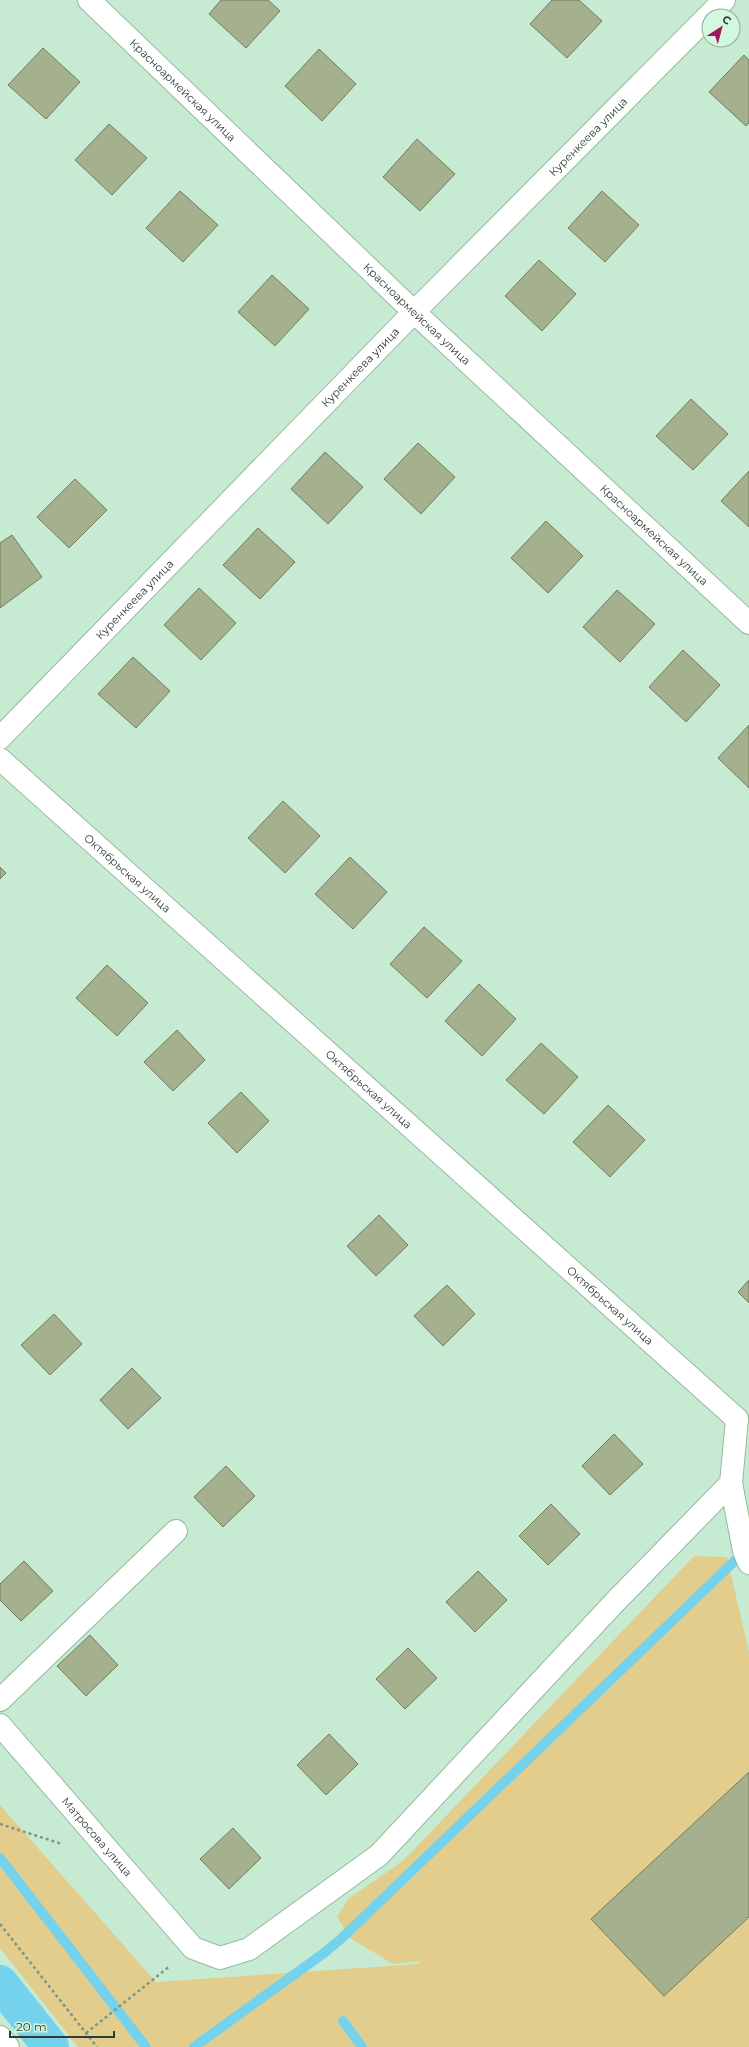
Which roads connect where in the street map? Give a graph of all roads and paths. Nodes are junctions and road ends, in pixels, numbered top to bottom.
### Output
1 (89, 0) edge
2 (724, 0) edge
3 (414, 312) junction
4 (749, 623) edge
5 (0, 738) edge
6 (0, 759) edge
7 (743, 1416) edge
8 (731, 1483) junction
9 (176, 1531) dead end
10 (749, 1563) edge
11 (0, 1700) edge
12 (0, 1725) edge
13 (0, 1824) edge
14 (66, 1845) dead end
15 (0, 1924) edge
16 (194, 1948) junction
17 (86, 2033) junction
18 (0, 2038) edge
19 (8, 2047) edge
20 (97, 2047) edge

1 - 3 street, Красноармейская улица
2 - 3 street, Куренкеева улица
3 - 4 street, Красноармейская улица
3 - 5 street, Куренкеева улица
6 - 7 street, Октябрьская улица
7 - 8 street
8 - 10 street
8 - 16 street
9 - 11 street
12 - 16 street, Матросова улица
13 - 14 path
15 - 17 path
16 - 17 path
17 - 20 path
18 - 19 street

